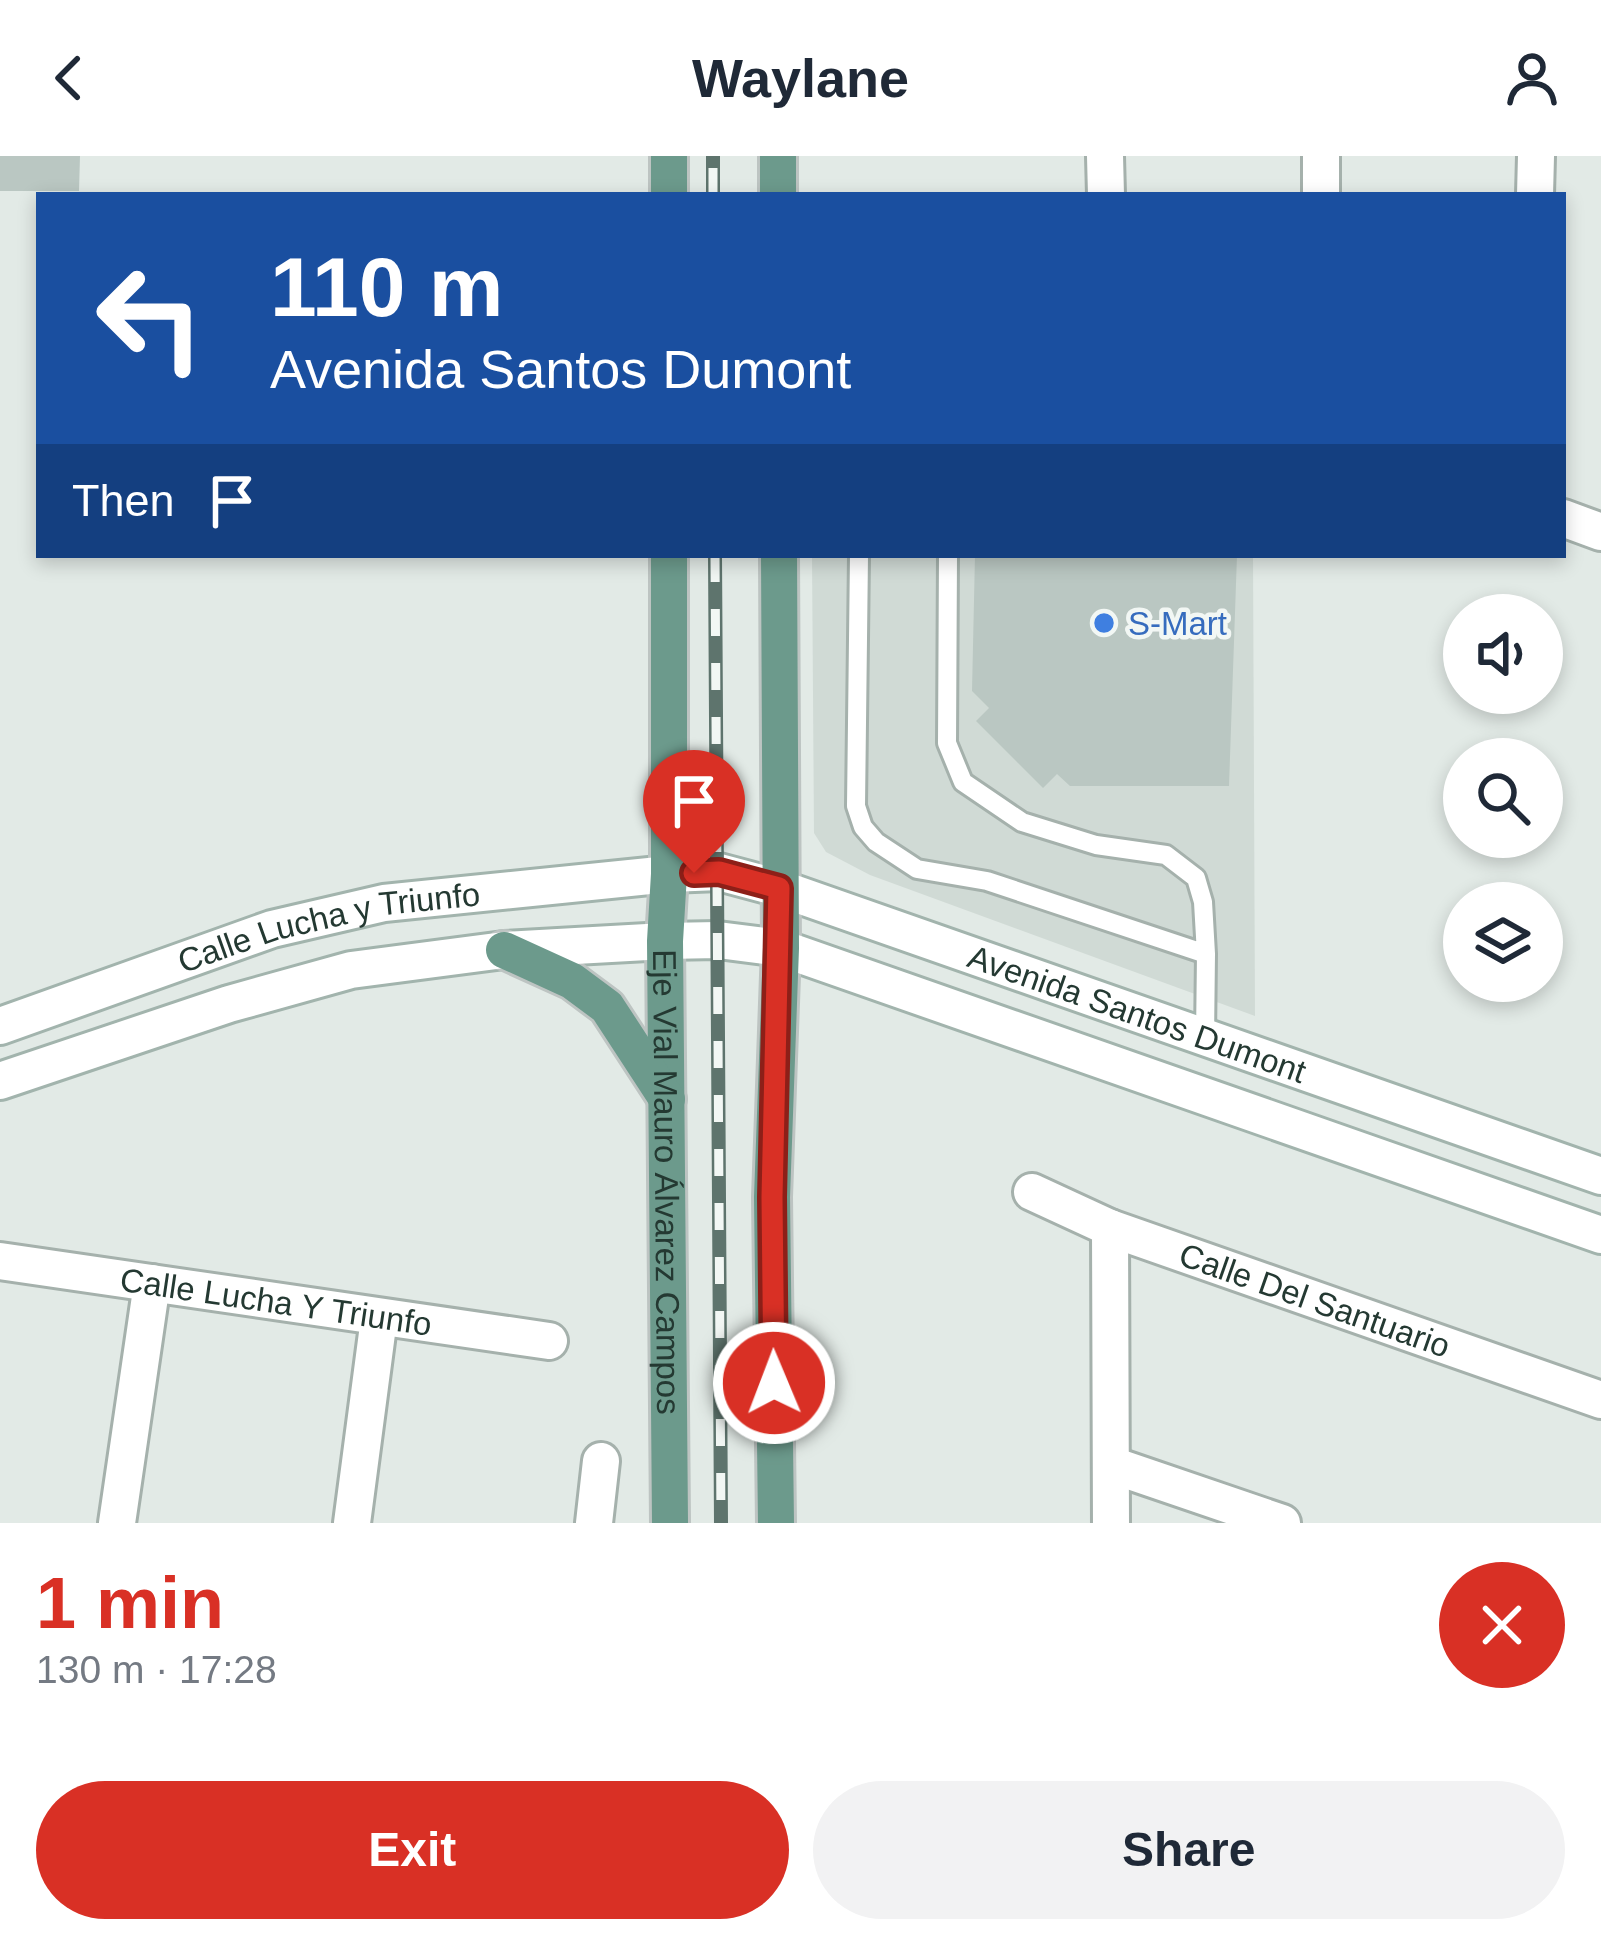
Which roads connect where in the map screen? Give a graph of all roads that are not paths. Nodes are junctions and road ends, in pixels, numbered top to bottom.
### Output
1 (669, 156) edge
2 (778, 156) edge
3 (1105, 156) edge
4 (1321, 156) edge
5 (1536, 156) edge
6 (669, 192) edge
7 (778, 192) edge
8 (1106, 192) edge
9 (1321, 192) edge
10 (1535, 192) edge
11 (1566, 519) edge
12 (1601, 532) edge
13 (669, 558) edge
14 (779, 558) edge
15 (859, 558) edge
16 (948, 558) edge
17 (670, 874) junction
18 (779, 888) junction
19 (665, 941) junction
20 (781, 947) junction
21 (504, 950) junction
22 (1206, 954) junction
23 (0, 1026) edge
24 (1205, 1037) junction
25 (0, 1081) edge
26 (667, 1099) junction
27 (1601, 1176) edge
28 (1032, 1192) dead end
29 (1110, 1228) junction
30 (1601, 1235) edge
31 (0, 1261) edge
32 (152, 1283) junction
33 (379, 1318) junction
34 (549, 1340) dead end
35 (1601, 1400) edge
36 (601, 1461) dead end
37 (1112, 1465) junction
38 (117, 1523) edge
39 (352, 1523) edge
40 (594, 1523) edge
41 (670, 1523) edge
42 (776, 1523) edge
43 (1112, 1523) edge
44 (1282, 1523) edge

1 - 6 main road
2 - 7 main road
3 - 8 main road
4 - 9 main road
5 - 10 main road
11 - 12 main road
13 - 17 main road, Eje Vial Mauro Álvarez Campos
14 - 18 main road
15 - 22 lane
16 - 22 lane
17 - 18 main road, Avenida Santos Dumont
17 - 19 main road, Eje Vial Mauro Álvarez Campos
17 - 23 main road, Calle Lucha y Triunfo
18 - 20 main road
18 - 24 main road, Avenida Santos Dumont
19 - 20 main road, Calle Lucha y Triunfo
19 - 21 main road, Calle Lucha y Triunfo
19 - 26 main road, Eje Vial Mauro Álvarez Campos
20 - 30 main road, Calle Lucha y Triunfo
20 - 42 main road
21 - 25 main road, Calle Lucha y Triunfo
21 - 26 main road
22 - 24 lane
24 - 27 main road, Avenida Santos Dumont
26 - 41 main road, Eje Vial Mauro Álvarez Campos
28 - 29 main road, Calle Del Santuario
29 - 35 main road, Calle Del Santuario
29 - 37 main road
31 - 32 main road, Calle Lucha Y Triunfo
32 - 33 main road, Calle Lucha Y Triunfo
32 - 38 main road
33 - 34 main road, Calle Lucha Y Triunfo
33 - 39 main road
36 - 40 main road
37 - 43 main road
37 - 44 main road

